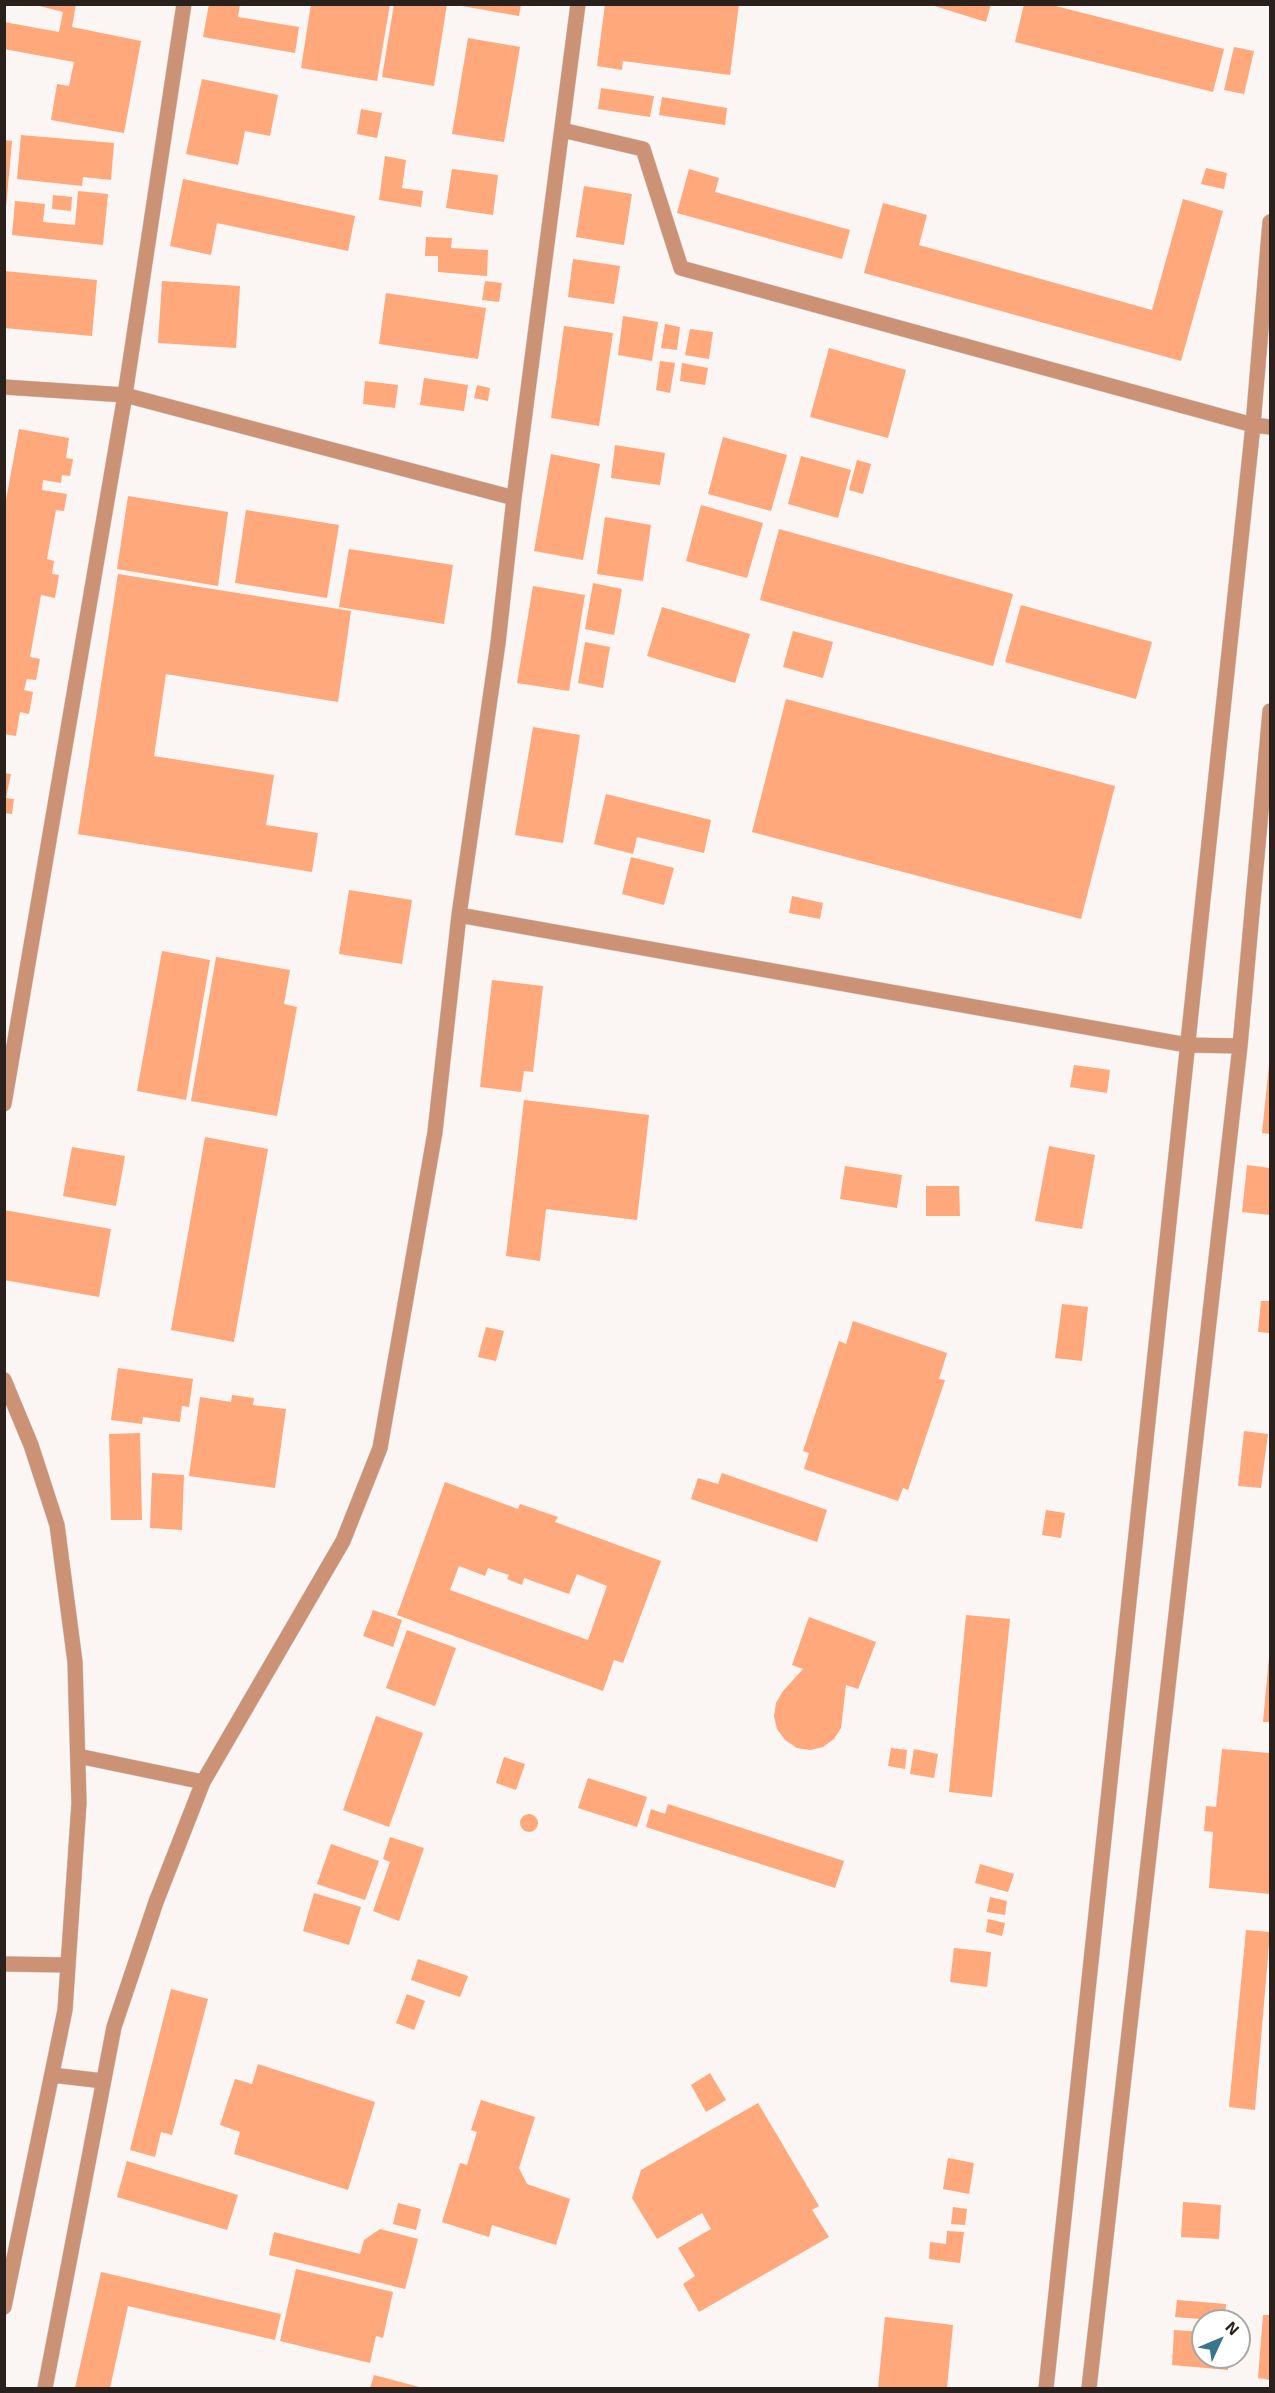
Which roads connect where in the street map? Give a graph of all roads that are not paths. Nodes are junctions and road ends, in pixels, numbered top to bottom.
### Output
1 (184, 4) edge
2 (578, 4) edge
3 (562, 130) junction
4 (1270, 222) edge
5 (4, 387) edge
6 (125, 395) junction
7 (1253, 425) junction
8 (1270, 427) edge
9 (514, 498) junction
10 (1270, 711) edge
11 (459, 915) junction
12 (1187, 1045) junction
13 (1240, 1046) junction
14 (4, 1104) edge
15 (4, 1380) edge
16 (78, 1756) junction
17 (203, 1782) junction
18 (4, 1964) edge
19 (68, 1965) junction
20 (52, 2074) junction
21 (104, 2081) junction
22 (4, 2307) edge
23 (45, 2388) edge
24 (1046, 2388) edge
25 (1089, 2388) edge

1 - 6 street
2 - 3 street
3 - 7 street
3 - 9 street
4 - 7 street
5 - 6 street
6 - 9 street
6 - 14 street
7 - 8 street
7 - 12 street
9 - 11 street
10 - 13 street
11 - 12 street
11 - 17 street
12 - 13 street
12 - 24 street
13 - 25 street
15 - 16 street
16 - 17 street
16 - 19 street
17 - 21 street
18 - 19 street
19 - 20 street
20 - 21 street
20 - 22 street
21 - 23 street

